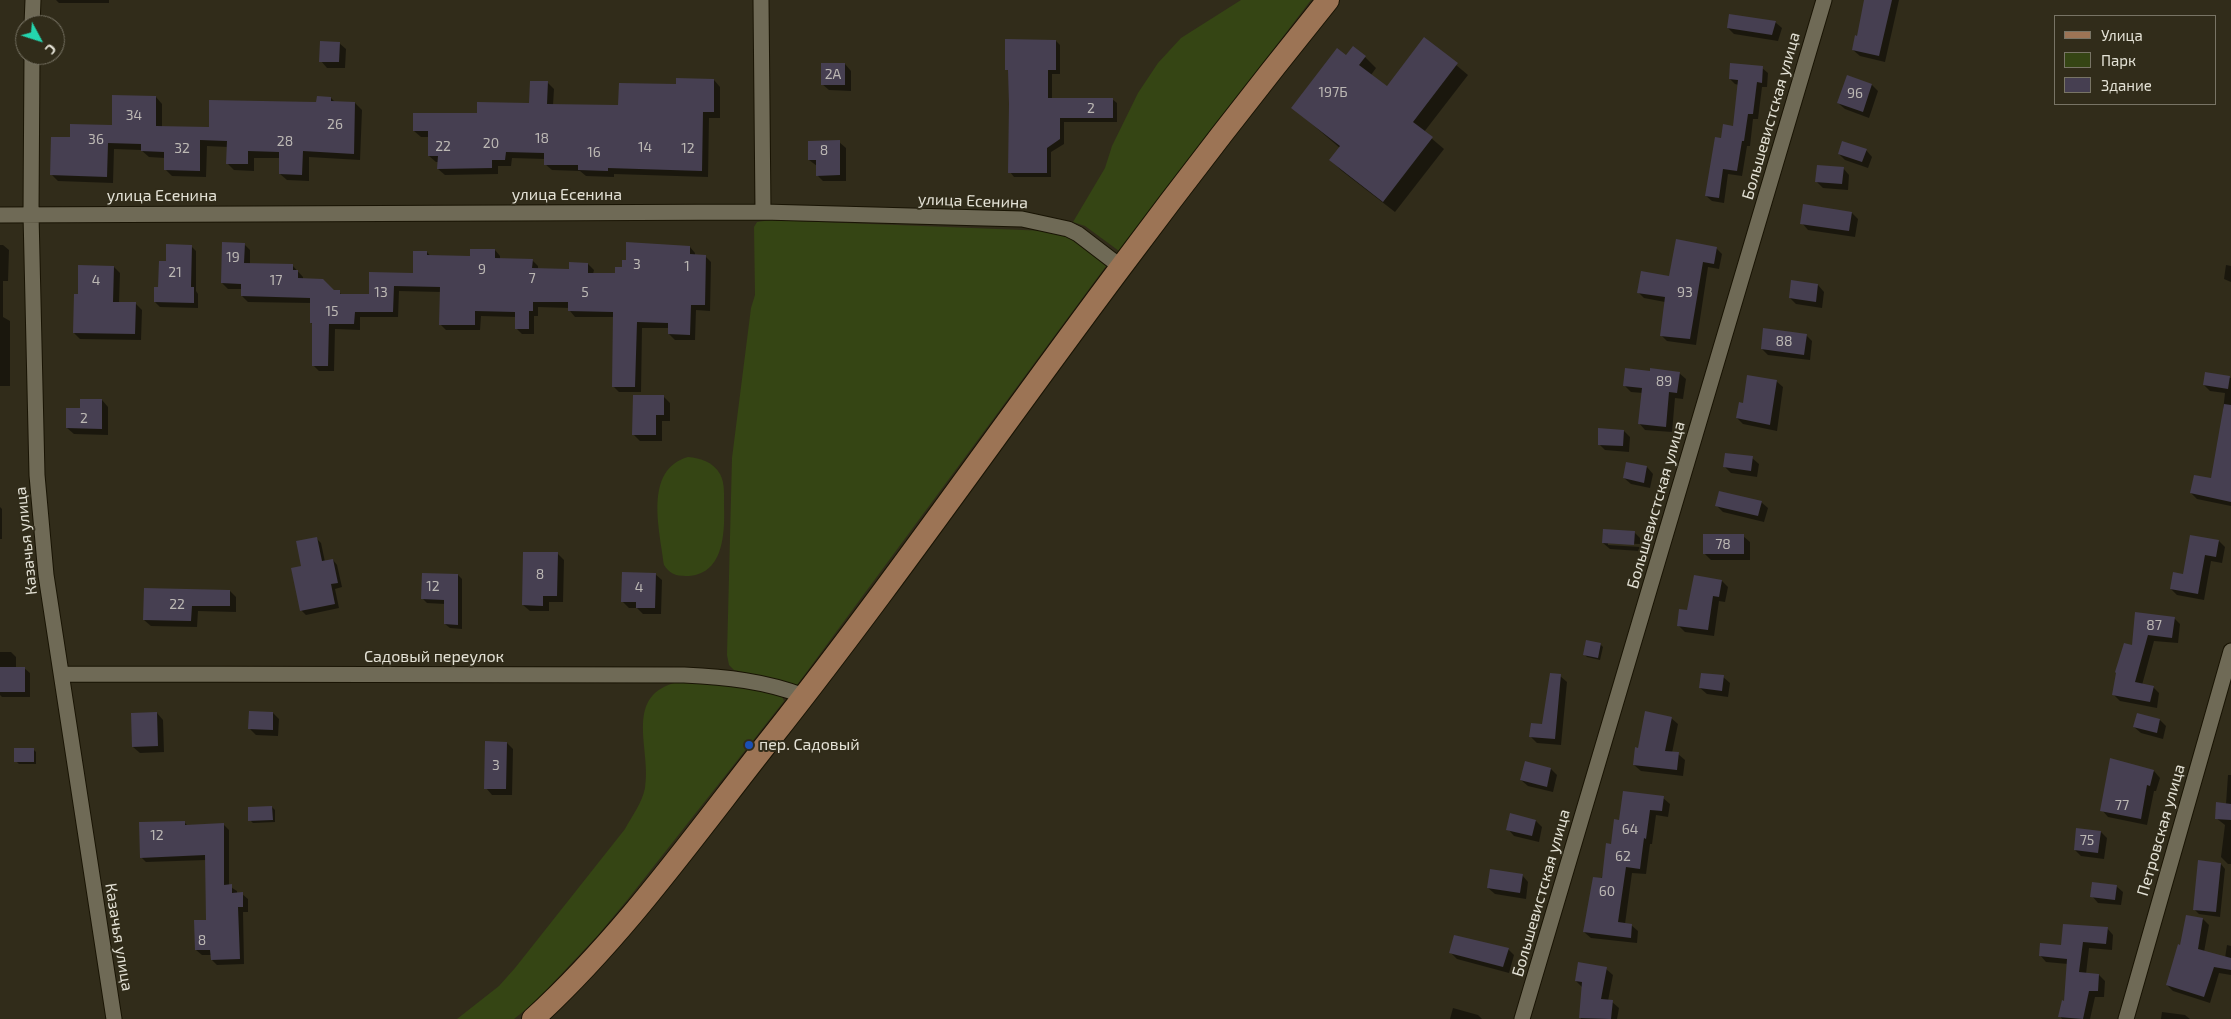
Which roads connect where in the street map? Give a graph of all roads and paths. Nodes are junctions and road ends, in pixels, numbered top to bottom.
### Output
1 (32, 0) edge
2 (761, 0) edge
3 (1328, 0) edge
4 (1824, 0) edge
5 (32, 15) edge
6 (32, 65) edge
7 (763, 212) junction
8 (30, 214) junction
9 (0, 215) edge
10 (1121, 267) junction
11 (2231, 651) edge
12 (62, 674) junction
13 (804, 696) junction
14 (114, 1019) edge
15 (533, 1019) edge
16 (1522, 1019) edge
17 (2126, 1019) edge

1 - 5 street
2 - 7 street
3 - 10 main road
4 - 16 street, Большевистская улица
6 - 8 street, Казачья улица
7 - 8 street, улица Есенина
7 - 10 street, улица Есенина
8 - 9 street, улица Есенина
8 - 12 street, Казачья улица
10 - 13 main road
11 - 17 street, Петровская улица
12 - 13 street, Садовый переулок
12 - 14 street, Казачья улица
13 - 15 main road

